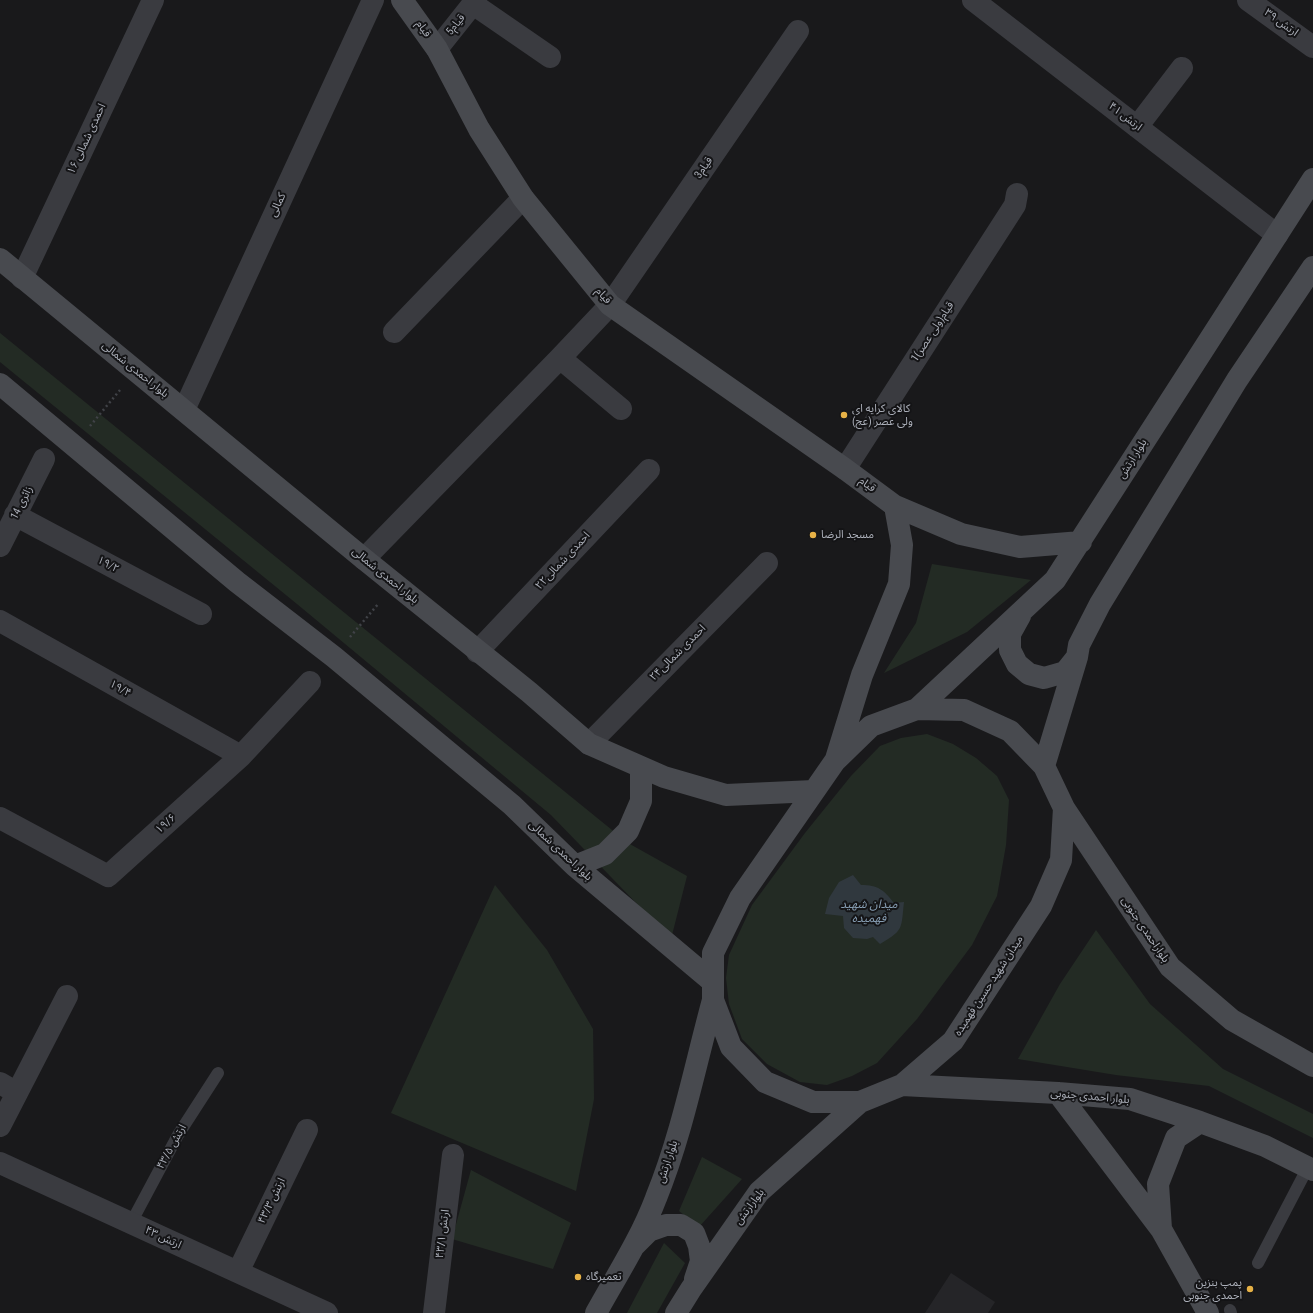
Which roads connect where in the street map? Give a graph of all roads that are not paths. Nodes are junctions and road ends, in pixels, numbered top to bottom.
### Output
1 (153, 0) edge
2 (373, 0) edge
3 (402, 0) edge
4 (973, 0) edge
5 (1248, 0) edge
6 (474, 2) edge
7 (798, 31) dead end
8 (1313, 47) edge
9 (437, 49) junction
10 (550, 57) dead end
11 (1182, 68) dead end
12 (1137, 127) junction
13 (1313, 179) edge
14 (1017, 194) dead end
15 (523, 198) junction
16 (1278, 235) junction
17 (0, 259) edge
18 (1313, 267) edge
19 (22, 278) junction
20 (610, 305) junction
21 (394, 332) dead end
22 (560, 358) junction
23 (0, 384) edge
24 (621, 409) dead end
25 (184, 410) junction
26 (44, 459) dead end
27 (845, 469) junction
28 (649, 470) dead end
29 (895, 506) junction
30 (15, 515) junction
31 (1081, 542) junction
32 (0, 546) edge
33 (364, 559) junction
34 (768, 563) dead end
35 (1024, 608) junction
36 (201, 614) dead end
37 (0, 621) edge
38 (477, 652) junction
39 (1077, 657) junction
40 (310, 682) dead end
41 (917, 709) junction
42 (590, 744) junction
43 (241, 756) junction
44 (835, 761) junction
45 (1044, 766) junction
46 (641, 768) junction
47 (814, 791) junction
48 (1064, 808) junction
49 (0, 818) edge
50 (575, 866) junction
51 (713, 991) junction
52 (67, 996) dead end
53 (1313, 1066) edge
54 (218, 1073) dead end
55 (902, 1085) junction
56 (9, 1088) edge
57 (1058, 1094) junction
58 (860, 1102) junction
59 (1200, 1122) junction
60 (0, 1126) edge
61 (307, 1130) dead end
62 (453, 1155) dead end
63 (0, 1163) edge
64 (1311, 1169) edge
65 (131, 1223) junction
66 (1161, 1229) junction
67 (634, 1246) junction
68 (1258, 1263) dead end
69 (238, 1272) junction
70 (691, 1289) junction
71 (327, 1313) edge
72 (434, 1313) edge
73 (596, 1313) edge
74 (676, 1313) edge
75 (1208, 1313) edge

1 - 19 street, احمدی شمالی ۱۶
2 - 25 street, کمالی
3 - 9 main road, قیام
4 - 12 street, ارتش ۴۱
5 - 8 street, ارتش ۳۹
6 - 9 street, قیام5
6 - 10 street
7 - 20 street, قیام3
9 - 15 main road, قیام
11 - 12 street
12 - 16 street, ارتش ۴۱
13 - 16 main road, بلوار ارتش
14 - 27 street, قیام(ولی عصر)1
15 - 20 main road, قیام
15 - 21 street
16 - 31 main road, بلوار ارتش
17 - 19 main road, بلوار احمدی شمالی
18 - 39 main road
19 - 25 main road, بلوار احمدی شمالی
20 - 22 street, قیام3
20 - 27 main road, قیام
22 - 24 street
22 - 33 street, قیام3
23 - 50 main road, بلوار احمدی شمالی
25 - 33 main road, بلوار احمدی شمالی
26 - 30 street, 14 زائری
27 - 29 main road, قیام
28 - 38 street, احمدی شمالی۲۲
29 - 31 main road, قیام
29 - 44 main road
30 - 32 street, 14 زائری
30 - 36 street, ۱۹/۲
31 - 35 main road, بلوار ارتش
33 - 38 main road, بلوار احمدی شمالی
34 - 42 street, احمدی شمالی۲۴
35 - 39 main road
35 - 41 main road, بلوار ارتش
37 - 43 street, ۱۹/۴
38 - 42 main road, بلوار احمدی شمالی
39 - 45 main road
40 - 43 street, ۱۹/۶
41 - 44 main road, میدان شهید حسین فهمیده
41 - 45 main road, میدان شهید حسین فهمیده
42 - 46 main road, بلوار احمدی شمالی
43 - 49 street, ۱۹/۶
44 - 47 main road, میدان شهید حسین فهمیده
45 - 48 main road, میدان شهید حسین فهمیده
46 - 47 main road, بلوار احمدی شمالی
46 - 50 main road
47 - 51 main road, میدان شهید حسین فهمیده
48 - 53 main road, بلواراحمدی جنوبی
48 - 55 main road, میدان شهید حسین فهمیده
50 - 51 main road, بلوار احمدی شمالی
51 - 58 main road, میدان شهید حسین فهمیده
51 - 67 main road, بلوار ارتش
52 - 56 street
54 - 65 lane, ارتش ۴۳/۵
55 - 57 main road, بلوار احمدی جنوبی
55 - 58 main road, میدان شهید حسین فهمیده
56 - 60 street
57 - 59 main road, بلوار احمدی جنوبی
57 - 66 main road
58 - 70 main road, بلوارارتش
59 - 64 main road, بلوار احمدی جنوبی
59 - 66 main road
61 - 69 street, ارتش ۴۳/۳
62 - 72 street, ارتش ۴۳/۱
63 - 65 street, ارتش ۴۳
64 - 68 lane
65 - 69 street, ارتش ۴۳
66 - 75 main road
67 - 70 main road
67 - 73 main road, بلوار ارتش
69 - 71 street, ارتش ۴۳
70 - 74 main road, بلوارارتش

